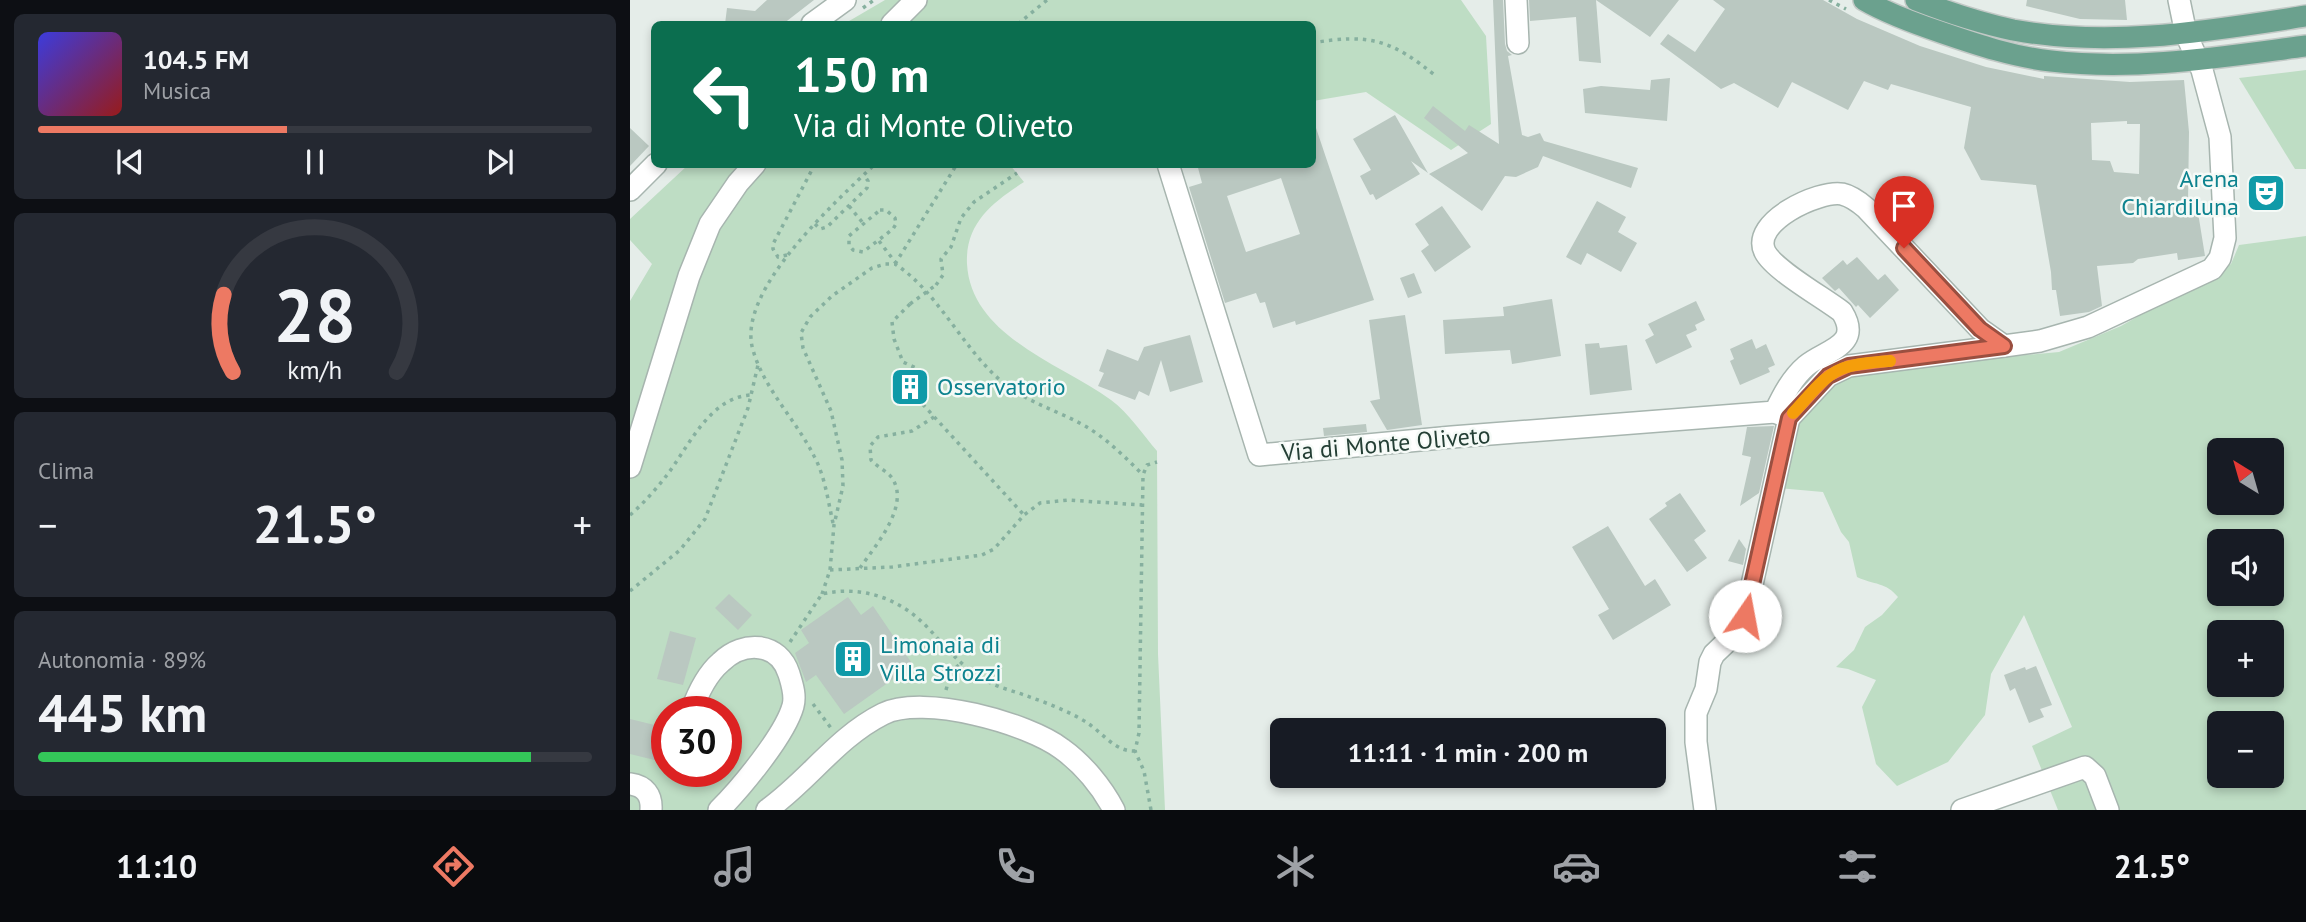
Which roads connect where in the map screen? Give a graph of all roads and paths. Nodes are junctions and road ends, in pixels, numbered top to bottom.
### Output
1 (845, 0) edge
2 (916, 0) edge
3 (1046, 0) edge
4 (1516, 0) edge
5 (1864, 0) edge
6 (1916, 0) edge
7 (2179, 0) edge
8 (2306, 16) edge
9 (816, 21) edge
10 (895, 21) edge
11 (1022, 21) edge
12 (2186, 34) junction
13 (1316, 42) edge
14 (1518, 43) dead end
15 (2306, 46) edge
16 (2198, 60) junction
17 (1437, 77) dead end
18 (652, 168) edge
19 (751, 168) edge
20 (813, 168) edge
21 (870, 168) edge
22 (955, 168) edge
23 (1169, 168) edge
24 (1017, 173) dead end
25 (864, 175) junction
26 (630, 190) edge
27 (849, 206) junction
28 (863, 223) junction
29 (815, 224) junction
30 (879, 241) junction
31 (789, 254) junction
32 (895, 264) junction
33 (2004, 346) junction
34 (758, 363) junction
35 (917, 377) junction
36 (751, 395) junction
37 (917, 398) junction
38 (1782, 415) junction
39 (934, 417) junction
40 (1157, 461) dead end
41 (630, 467) edge
42 (1143, 474) junction
43 (1142, 505) junction
44 (630, 515) edge
45 (1024, 515) junction
46 (834, 525) junction
47 (860, 568) junction
48 (830, 570) junction
49 (630, 591) edge
50 (822, 594) junction
51 (781, 657) junction
52 (961, 663) junction
53 (699, 696) edge
54 (944, 710) junction
55 (1135, 751) junction
56 (630, 784) edge
57 (651, 810) edge
58 (719, 810) edge
59 (767, 810) edge
60 (1114, 810) edge
61 (1152, 810) edge
62 (1705, 810) edge
63 (1962, 810) edge
64 (2108, 810) edge

1 - 9 street
2 - 10 street
3 - 11 path
4 - 14 street
5 - 16 main road
6 - 12 main road
7 - 12 street
8 - 12 main road
12 - 16 street
13 - 17 path
15 - 16 main road
16 - 33 street
18 - 26 street
19 - 41 street
20 - 31 path
21 - 25 path
22 - 32 path
23 - 38 street, Via di Monte Oliveto
24 - 35 path, bridge
25 - 27 path
25 - 29 path
27 - 28 path
27 - 29 path
28 - 30 path
28 - 30 path
29 - 31 path
30 - 32 path
31 - 34 path
32 - 42 path
32 - 46 path
33 - 38 street
33 - 38 street
34 - 36 path
34 - 46 path
35 - 37 path
35 - 37 path
36 - 44 path
36 - 49 path
37 - 39 path
38 - 62 street
39 - 45 path
39 - 47 path
40 - 42 path
42 - 43 path
43 - 45 path
43 - 55 path
45 - 47 path
46 - 48 path
47 - 48 path
48 - 50 path
50 - 51 path
50 - 52 path
51 - 53 street
51 - 58 street
52 - 54 path
52 - 55 path
54 - 59 street
54 - 60 street
55 - 61 path
56 - 57 street
63 - 64 street

